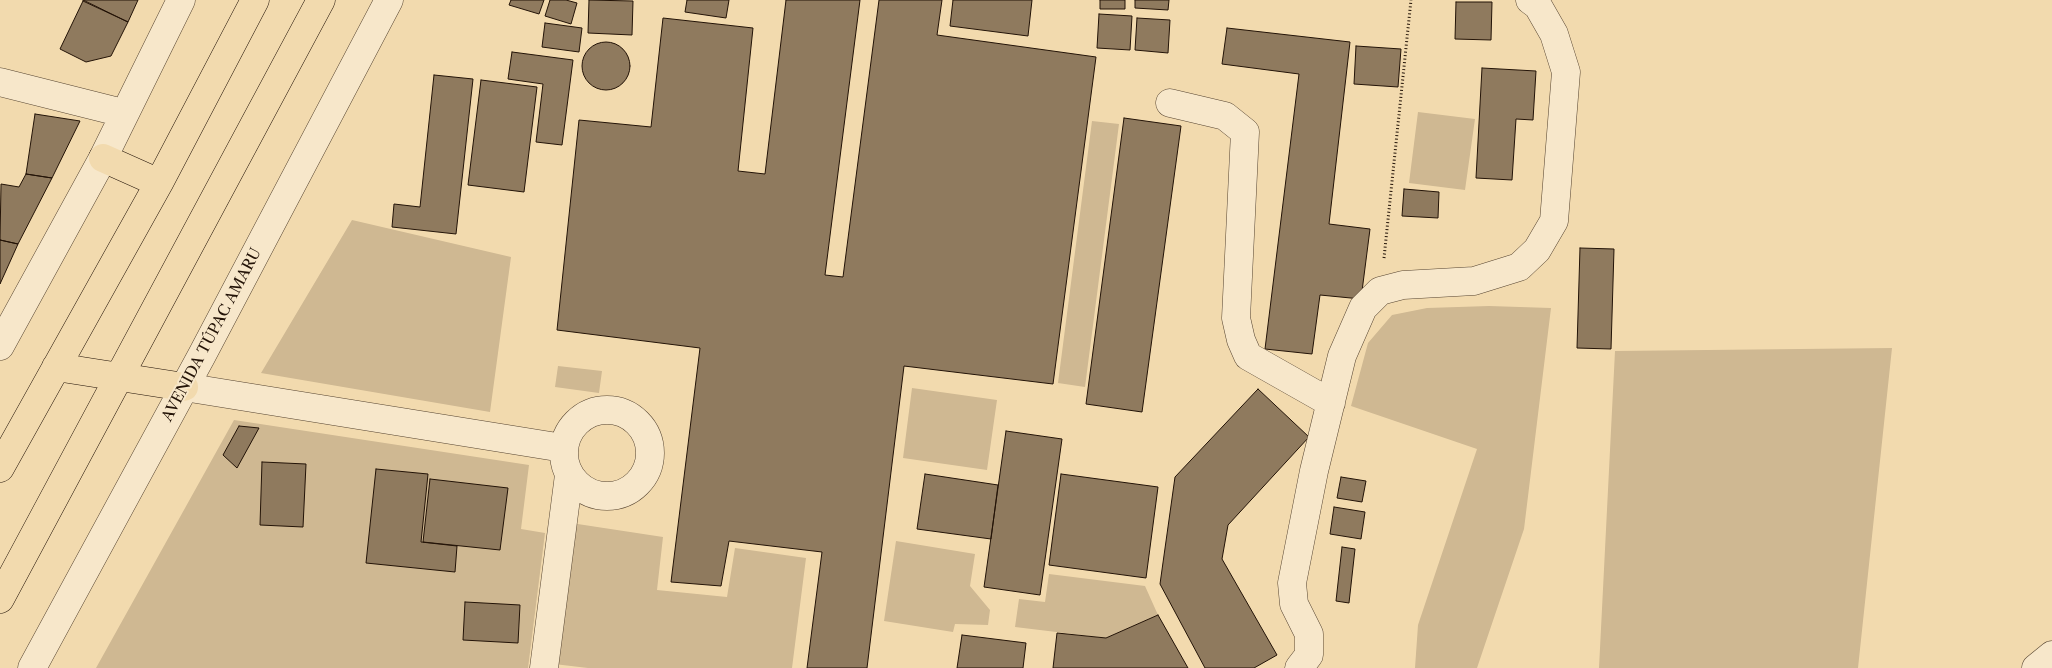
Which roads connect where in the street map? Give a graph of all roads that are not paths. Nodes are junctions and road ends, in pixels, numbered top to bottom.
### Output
1 (181, 0) edge
2 (255, 0) edge
3 (321, 0) edge
4 (388, 0) edge
5 (1530, 0) edge
6 (0, 82) edge
7 (1170, 104) dead end
8 (123, 113) junction
9 (103, 158) junction
10 (160, 183) junction
11 (0, 346) edge
12 (56, 367) junction
13 (119, 377) junction
14 (184, 387) junction
15 (1331, 403) junction
16 (563, 448) junction
17 (0, 468) edge
18 (569, 476) junction
19 (0, 600) edge
20 (2052, 655) edge
21 (32, 668) edge
22 (544, 668) edge
23 (1299, 668) edge
24 (2036, 668) edge

1 - 8 street
2 - 10 highway
3 - 13 highway
4 - 14 street, AVENIDA TÚPAC AMARU
5 - 15 street
6 - 8 street
7 - 15 street
8 - 9 street
9 - 10 highway
9 - 11 street
10 - 12 highway
12 - 13 highway
12 - 17 highway
13 - 14 highway
13 - 19 highway
14 - 16 street
14 - 21 street, AVENIDA TÚPAC AMARU
15 - 23 street
16 - 18 street
16 - 18 street
18 - 22 street
20 - 24 street

